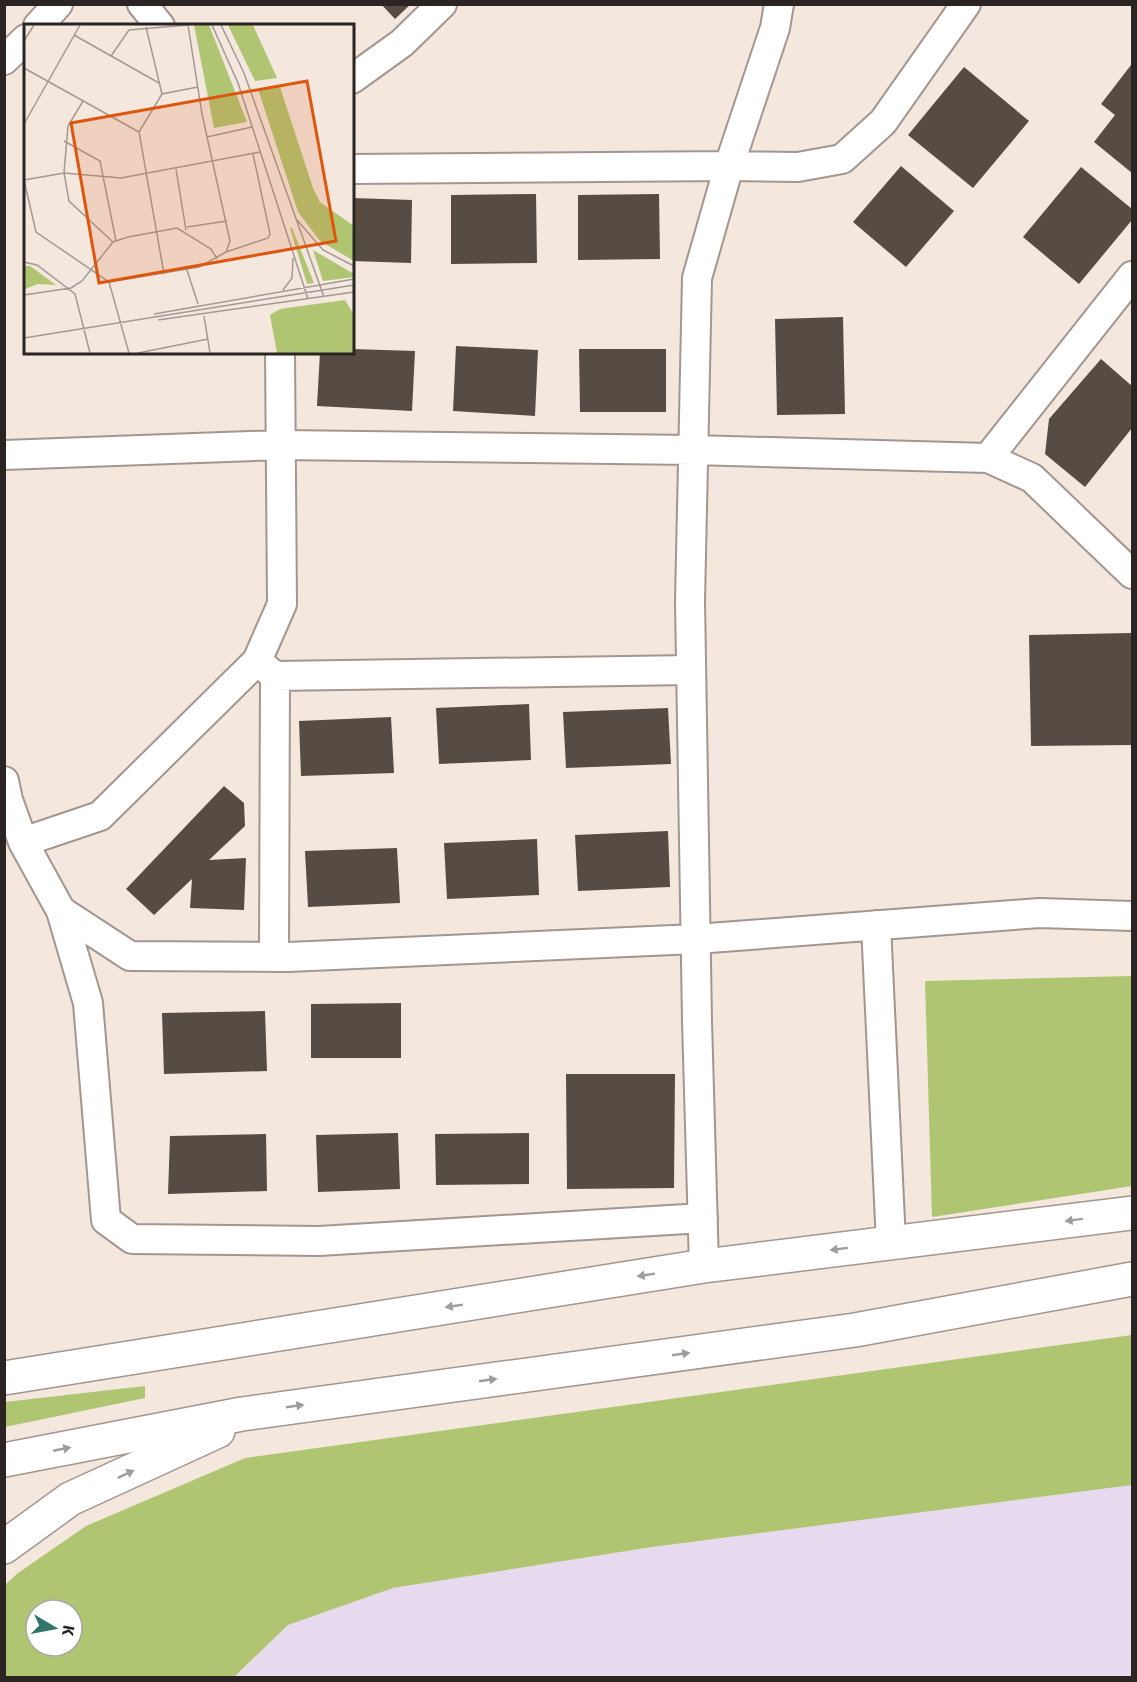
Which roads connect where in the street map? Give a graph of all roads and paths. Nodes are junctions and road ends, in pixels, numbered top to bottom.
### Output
1 (58, 4) edge
2 (142, 4) edge
3 (442, 4) edge
4 (779, 4) edge
5 (966, 4) edge
6 (40, 24) edge
7 (158, 24) edge
8 (24, 41) edge
9 (4, 60) edge
10 (354, 79) edge
11 (729, 166) junction
12 (354, 169) edge
13 (1132, 276) edge
14 (279, 354) edge
15 (280, 445) junction
16 (693, 450) junction
17 (4, 455) edge
18 (988, 458) junction
19 (1132, 574) edge
20 (266, 668) junction
21 (691, 670) junction
22 (4, 781) edge
23 (23, 842) junction
24 (61, 911) junction
25 (1132, 916) edge
26 (876, 925) junction
27 (696, 939) junction
28 (274, 956) junction
29 (1132, 1213) edge
30 (703, 1218) junction
31 (891, 1243) junction
32 (704, 1266) junction
33 (1132, 1279) edge
34 (4, 1378) edge
35 (261, 1411) junction
36 (4, 1460) edge
37 (4, 1547) edge

1 - 6 street
2 - 7 street
3 - 10 street
4 - 11 street
5 - 11 street
8 - 9 street
11 - 12 street
11 - 16 street
13 - 18 street
14 - 15 street
15 - 16 street
15 - 17 street
15 - 20 street
16 - 18 street
16 - 21 street
18 - 19 street
20 - 21 street
20 - 23 street
20 - 28 street
21 - 27 street
22 - 23 street
23 - 24 street
24 - 28 street
24 - 30 street
25 - 26 street
26 - 27 street
26 - 31 street
27 - 28 street
27 - 30 street
29 -> 31 main road
30 - 32 street
31 -> 32 main road
32 -> 34 main road
35 -> 33 main road
36 -> 35 main road
37 -> 35 main road

